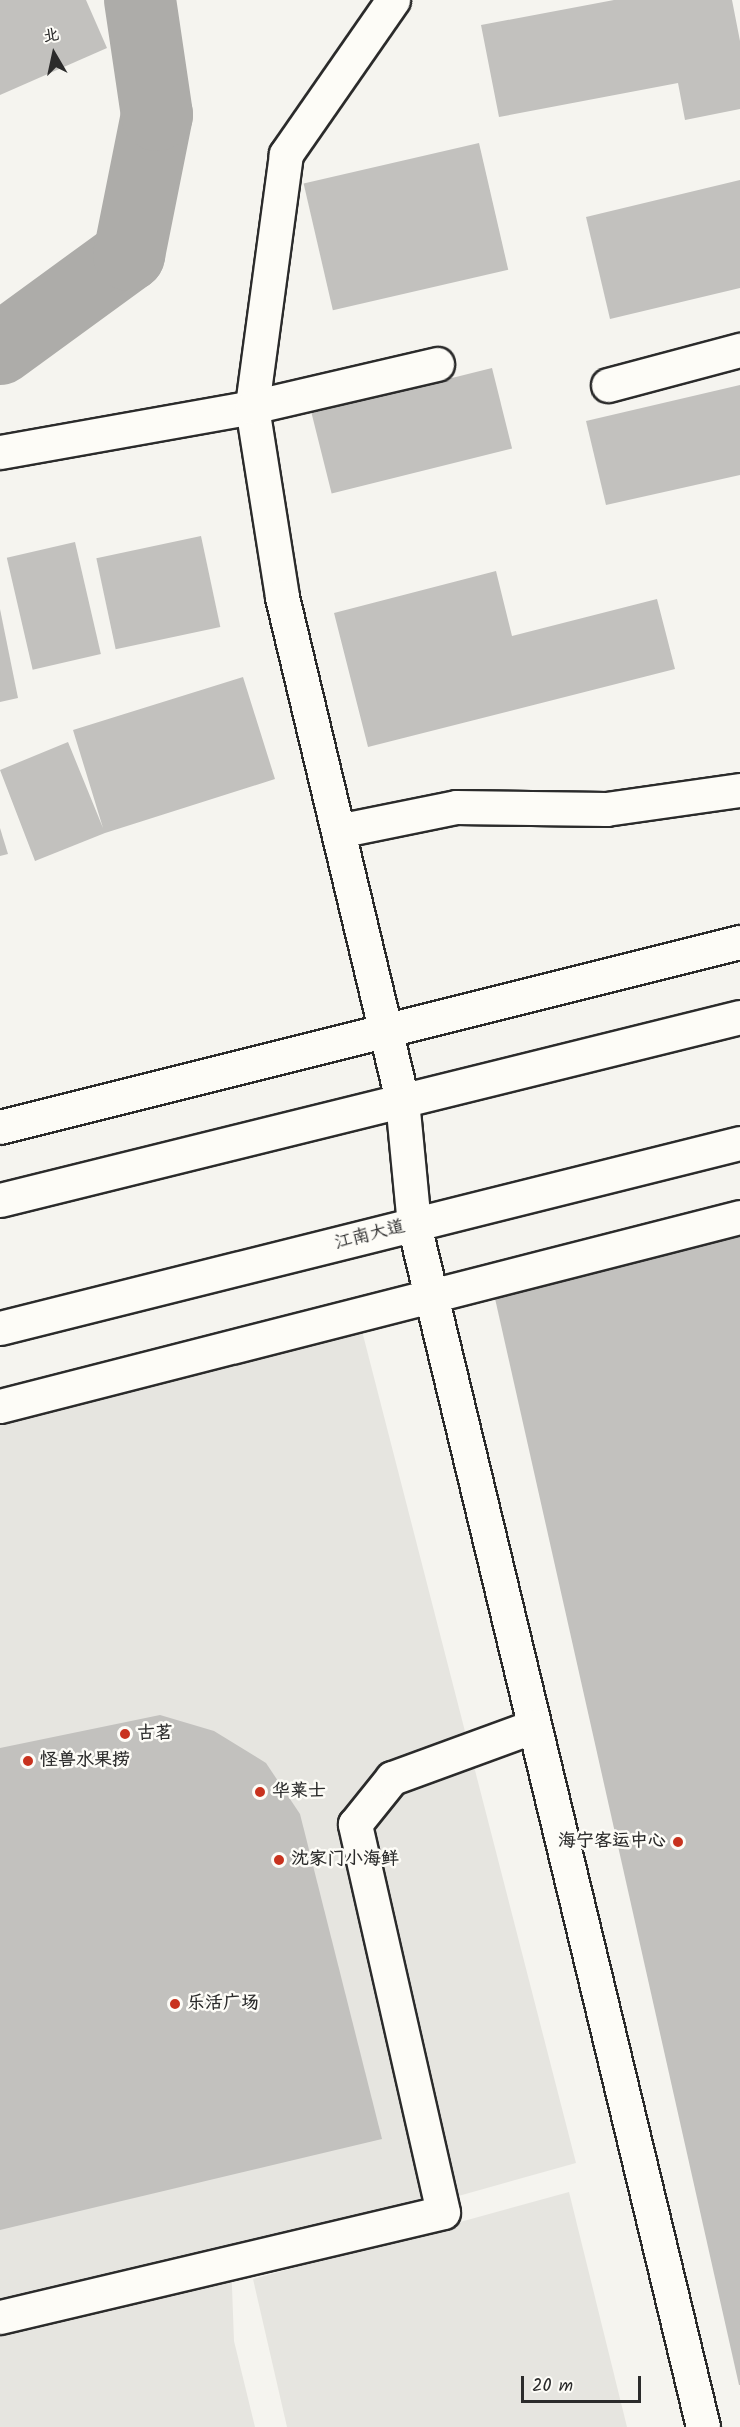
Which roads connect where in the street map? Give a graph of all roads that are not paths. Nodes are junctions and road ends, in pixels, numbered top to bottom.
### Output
1 (393, 0) edge
2 (740, 350) edge
3 (437, 364) dead end
4 (608, 385) dead end
5 (252, 407) junction
6 (0, 452) edge
7 (740, 790) edge
8 (338, 831) junction
9 (740, 942) edge
10 (740, 1017) edge
11 (386, 1031) junction
12 (402, 1100) junction
13 (0, 1127) edge
14 (740, 1143) edge
15 (0, 1200) edge
16 (740, 1217) edge
17 (414, 1225) junction
18 (431, 1296) junction
19 (0, 1328) edge
20 (0, 1406) edge
21 (534, 1726) junction
22 (0, 2316) edge
23 (703, 2427) edge

1 - 5 main road
2 - 4 main road
3 - 5 main road
5 - 6 main road
5 - 8 main road
7 - 8 main road
8 - 11 main road
9 - 11 main road
10 - 12 main road
11 - 12 main road
11 - 13 main road
12 - 15 main road
12 - 17 main road
14 - 17 main road, 江南大道
16 - 18 main road
17 - 18 main road
17 - 19 main road, 江南大道
18 - 20 main road
18 - 21 main road
21 - 22 main road
21 - 23 main road

